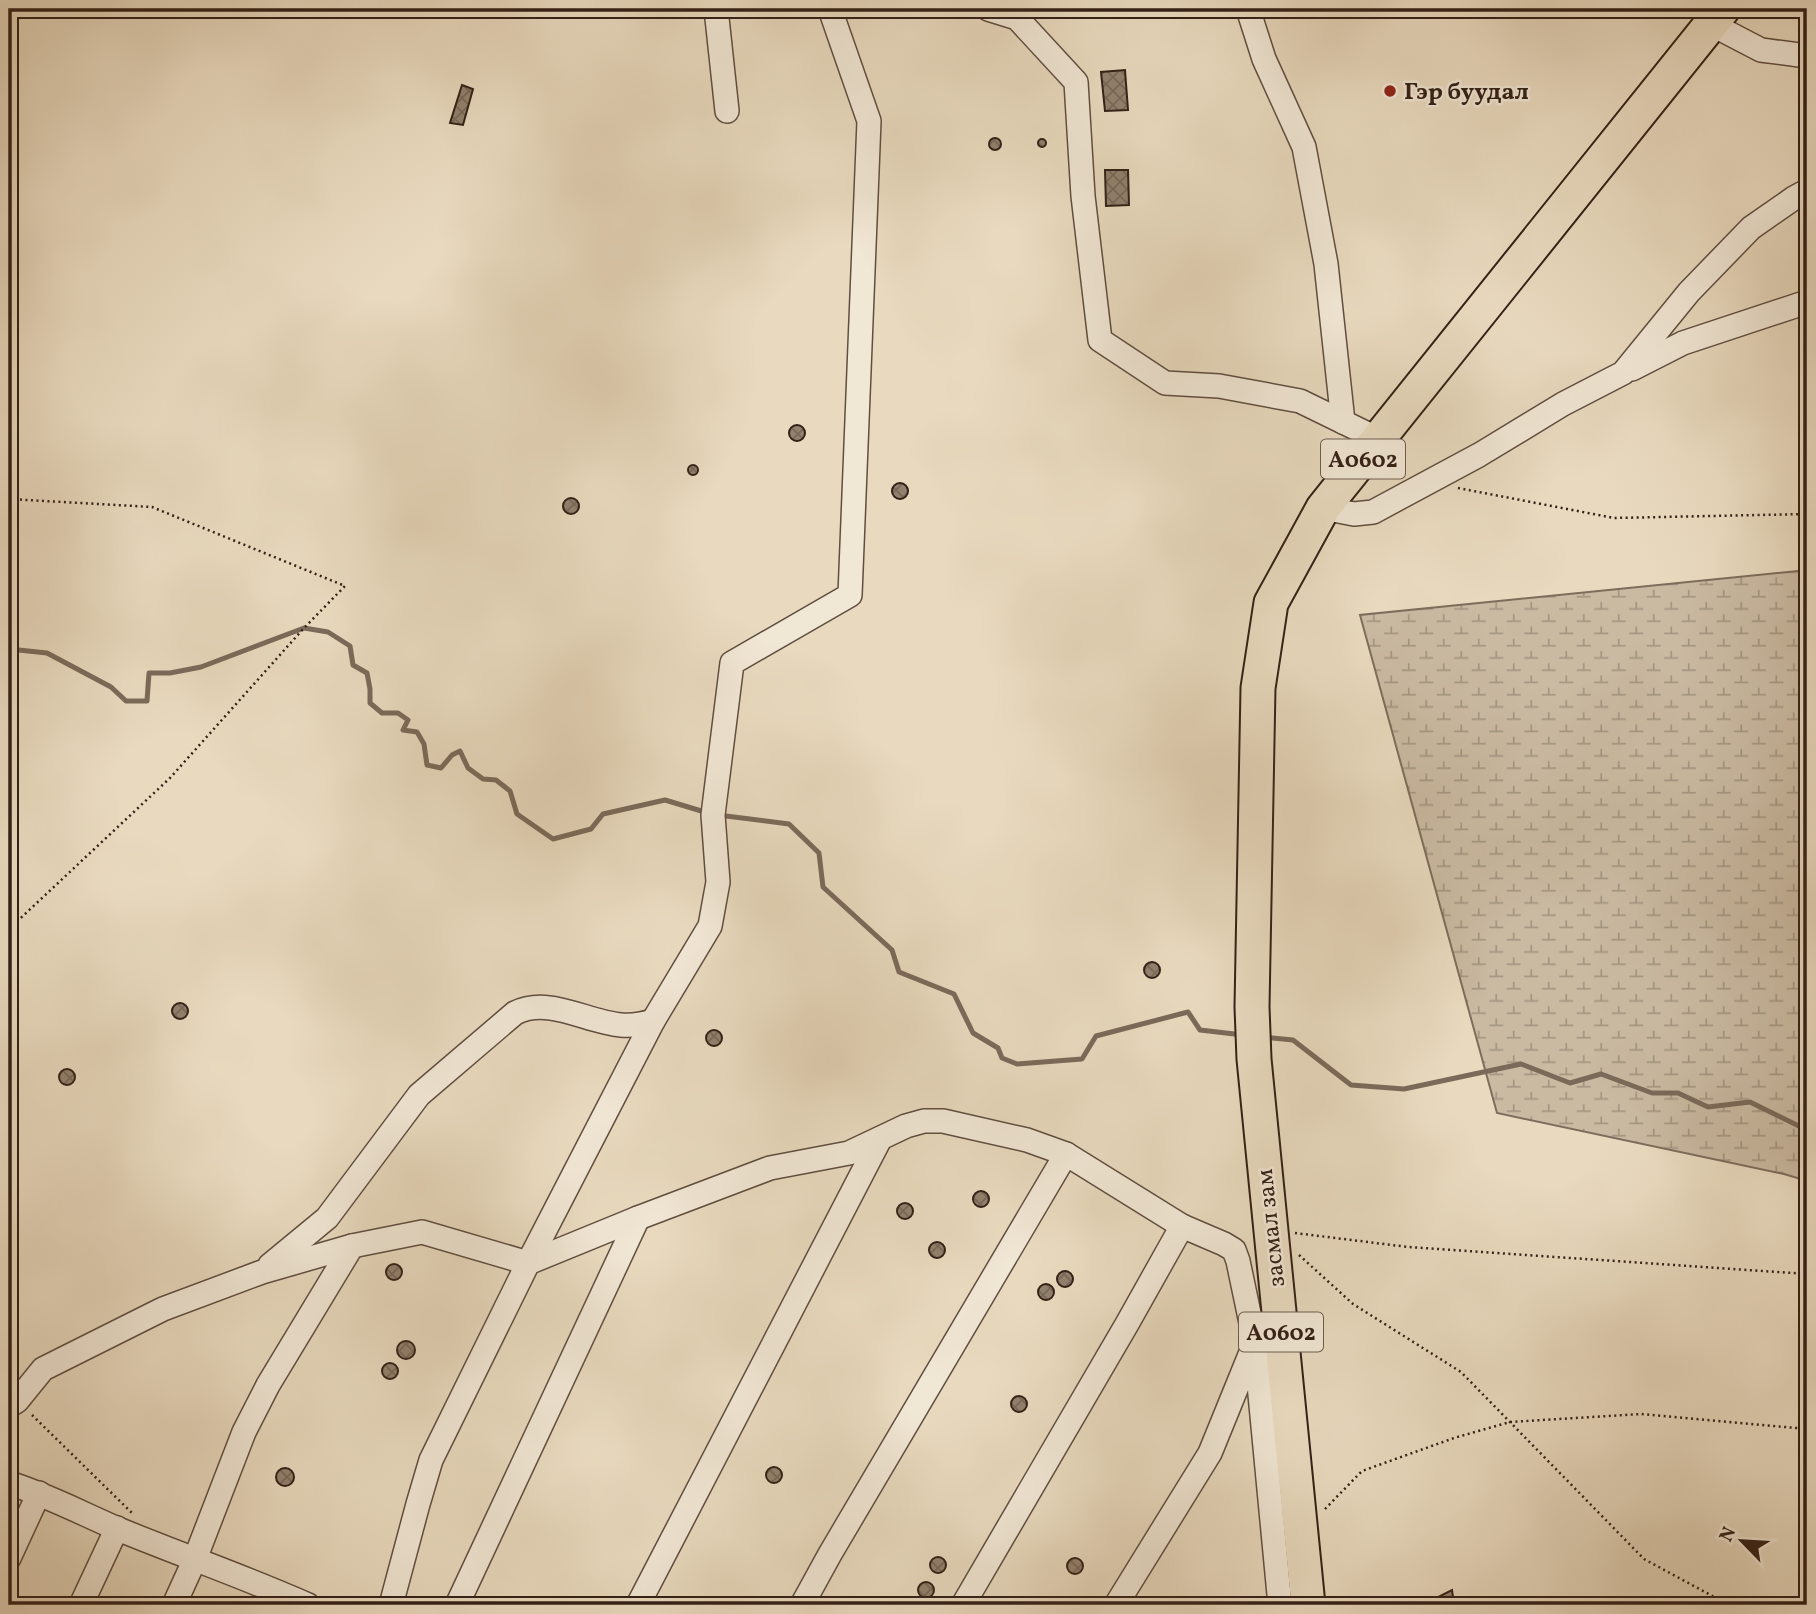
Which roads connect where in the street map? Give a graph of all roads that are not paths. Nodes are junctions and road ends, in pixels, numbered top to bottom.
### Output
1 (716, 9) edge
2 (830, 9) edge
3 (988, 9) edge
4 (1248, 9) edge
5 (1717, 16) edge
6 (1807, 56) edge
7 (727, 111) dead end
8 (1807, 191) edge
9 (1807, 302) edge
10 (1623, 373) junction
11 (1343, 422) junction
12 (1378, 439) junction
13 (1323, 508) junction
14 (653, 1021) junction
15 (880, 1139) junction
16 (1066, 1154) junction
17 (638, 1218) junction
18 (1182, 1226) junction
19 (352, 1246) junction
20 (528, 1264) junction
21 (262, 1272) junction
22 (1255, 1342) junction
23 (13, 1404) edge
24 (9, 1483) edge
25 (39, 1493) junction
26 (124, 1520) junction
27 (9, 1558) edge
28 (195, 1559) junction
29 (272, 1598) edge
30 (81, 1605) edge
31 (174, 1605) edge
32 (308, 1605) edge
33 (391, 1605) edge
34 (457, 1605) edge
35 (638, 1605) edge
36 (802, 1605) edge
37 (963, 1605) edge
38 (1116, 1605) edge
39 (1304, 1605) edge

1 - 7 street
2 - 14 street
3 - 11 street
4 - 11 street
5 - 6 street
5 - 12 highway, A0602
8 - 10 street
9 - 10 street
10 - 13 street
11 - 12 street
12 - 13 highway, A0602
13 - 39 highway, засмал зам / A0602
14 - 20 street
14 - 21 street
15 - 16 street
15 - 17 street
15 - 35 street
16 - 18 street
16 - 36 street
17 - 20 street
17 - 34 street
18 - 22 street
18 - 37 street
19 - 20 street
19 - 21 street
19 - 28 street
20 - 33 street
21 - 23 street
22 - 38 street
22 - 39 street
24 - 25 street
25 - 26 street
25 - 27 street
26 - 28 street
26 - 30 street
28 - 29 street
28 - 31 street
29 - 32 street

